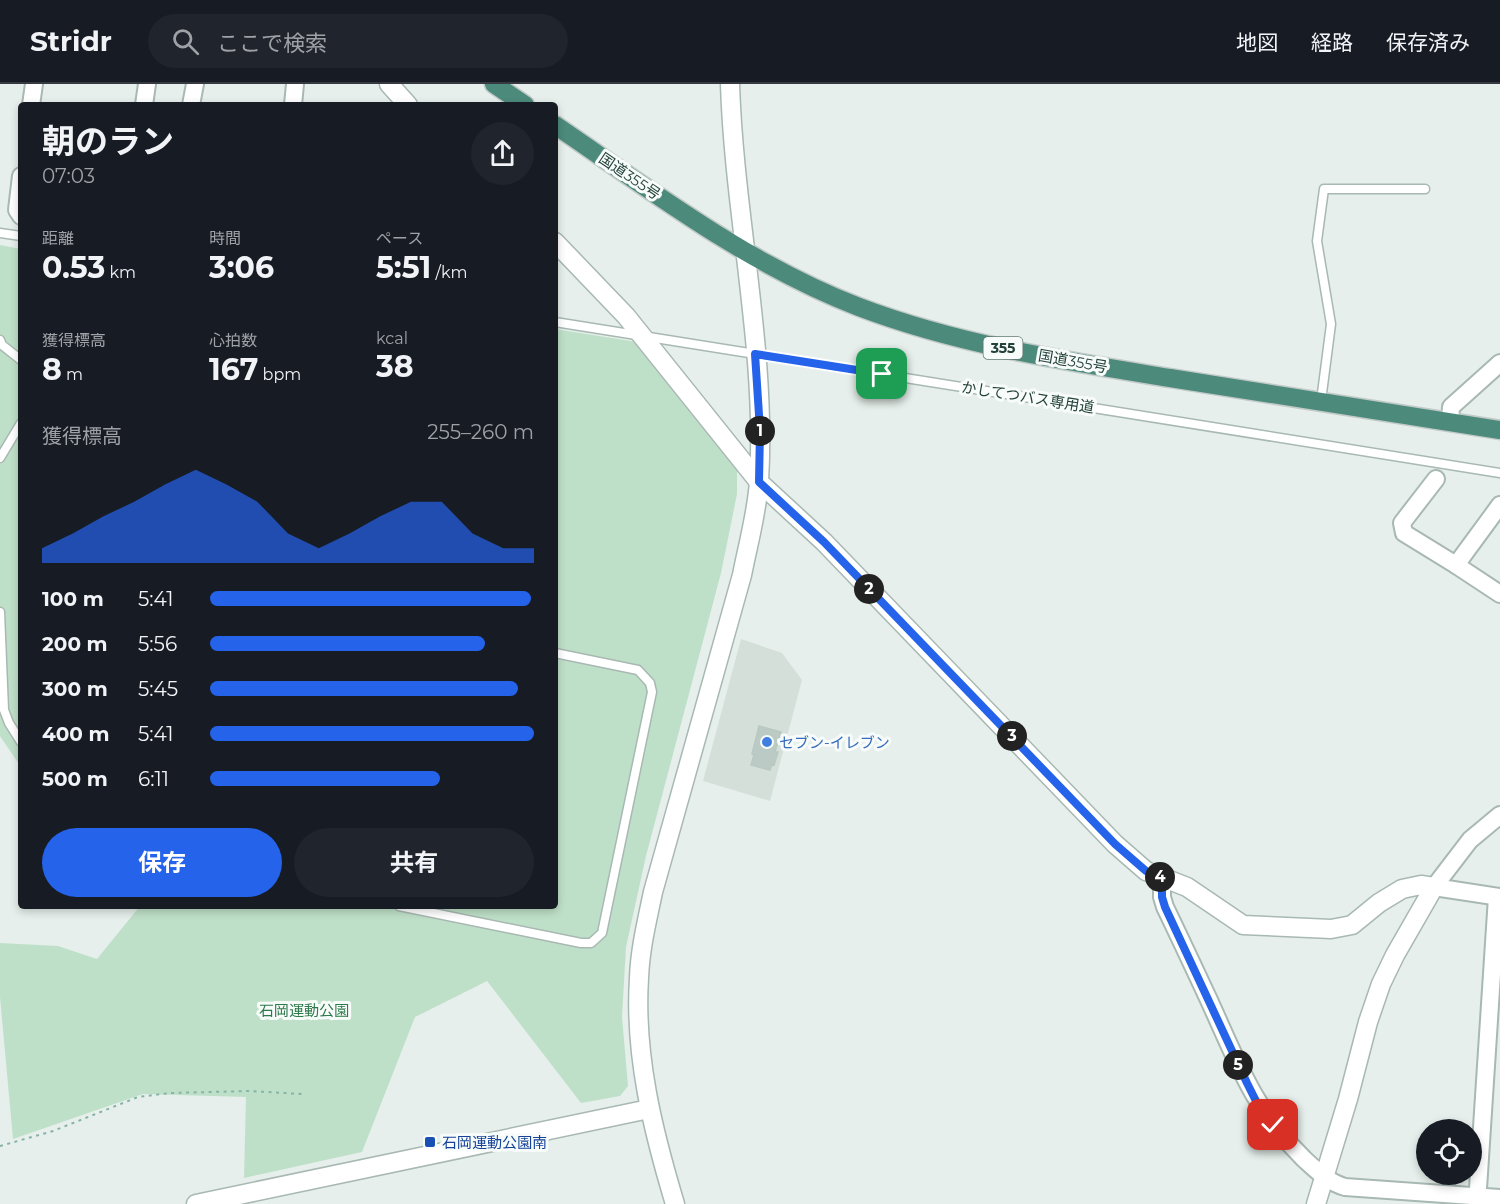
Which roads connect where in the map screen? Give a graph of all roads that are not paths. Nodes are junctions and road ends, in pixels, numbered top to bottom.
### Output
1 (34, 84) edge
2 (147, 84) edge
3 (195, 84) edge
4 (295, 84) edge
5 (389, 84) edge
6 (494, 84) edge
7 (730, 84) edge
8 (31, 102) edge
9 (144, 102) edge
10 (192, 102) edge
11 (293, 102) edge
12 (405, 102) edge
13 (521, 102) edge
14 (558, 128) edge
15 (1425, 189) dead end
16 (0, 233) edge
17 (18, 236) edge
18 (558, 245) edge
19 (745, 251) junction
20 (558, 322) edge
21 (641, 336) junction
22 (0, 340) edge
23 (755, 354) junction
24 (18, 358) edge
25 (1500, 363) edge
26 (1321, 402) junction
27 (1450, 422) junction
28 (18, 428) edge
29 (1500, 430) edge
30 (0, 458) edge
31 (1500, 473) edge
32 (1436, 479) dead end
33 (759, 482) junction
34 (1500, 505) edge
35 (1456, 565) junction
36 (1500, 594) edge
37 (0, 612) edge
38 (558, 654) edge
39 (18, 737) edge
40 (1500, 815) edge
41 (1162, 879) junction
42 (1434, 887) junction
43 (1499, 897) edge
44 (413, 909) edge
45 (1497, 954) edge
46 (649, 1109) junction
47 (1325, 1178) junction
48 (1500, 1198) edge
49 (1477, 1200) edge
50 (196, 1204) edge
51 (675, 1204) edge
52 (1316, 1204) edge

1 - 8 street
2 - 9 street
3 - 10 street
4 - 11 street
5 - 12 street
6 - 13 highway
7 - 19 street
14 - 19 highway, 国道355号 / 355
15 - 26 lane
16 - 17 lane
18 - 21 street
19 - 23 street
19 - 26 highway, 国道355号 / 355
20 - 21 lane, かしてつバス専用道
21 - 23 lane, かしてつバス専用道
21 - 33 street
22 - 24 lane
23 - 31 lane, かしてつバス専用道
23 - 33 street
25 - 27 street
26 - 27 highway, 国道355号 / 355
27 - 29 highway, 国道355号 / 355
28 - 30 lane
32 - 35 street
33 - 41 street
33 - 46 street
34 - 35 street
35 - 36 street
37 - 39 lane
38 - 44 lane
40 - 42 street
41 - 42 street
41 - 47 street
42 - 43 street
42 - 47 street
43 - 45 street
45 - 49 street
46 - 50 street
46 - 51 street
47 - 49 street
47 - 52 street
48 - 49 street

